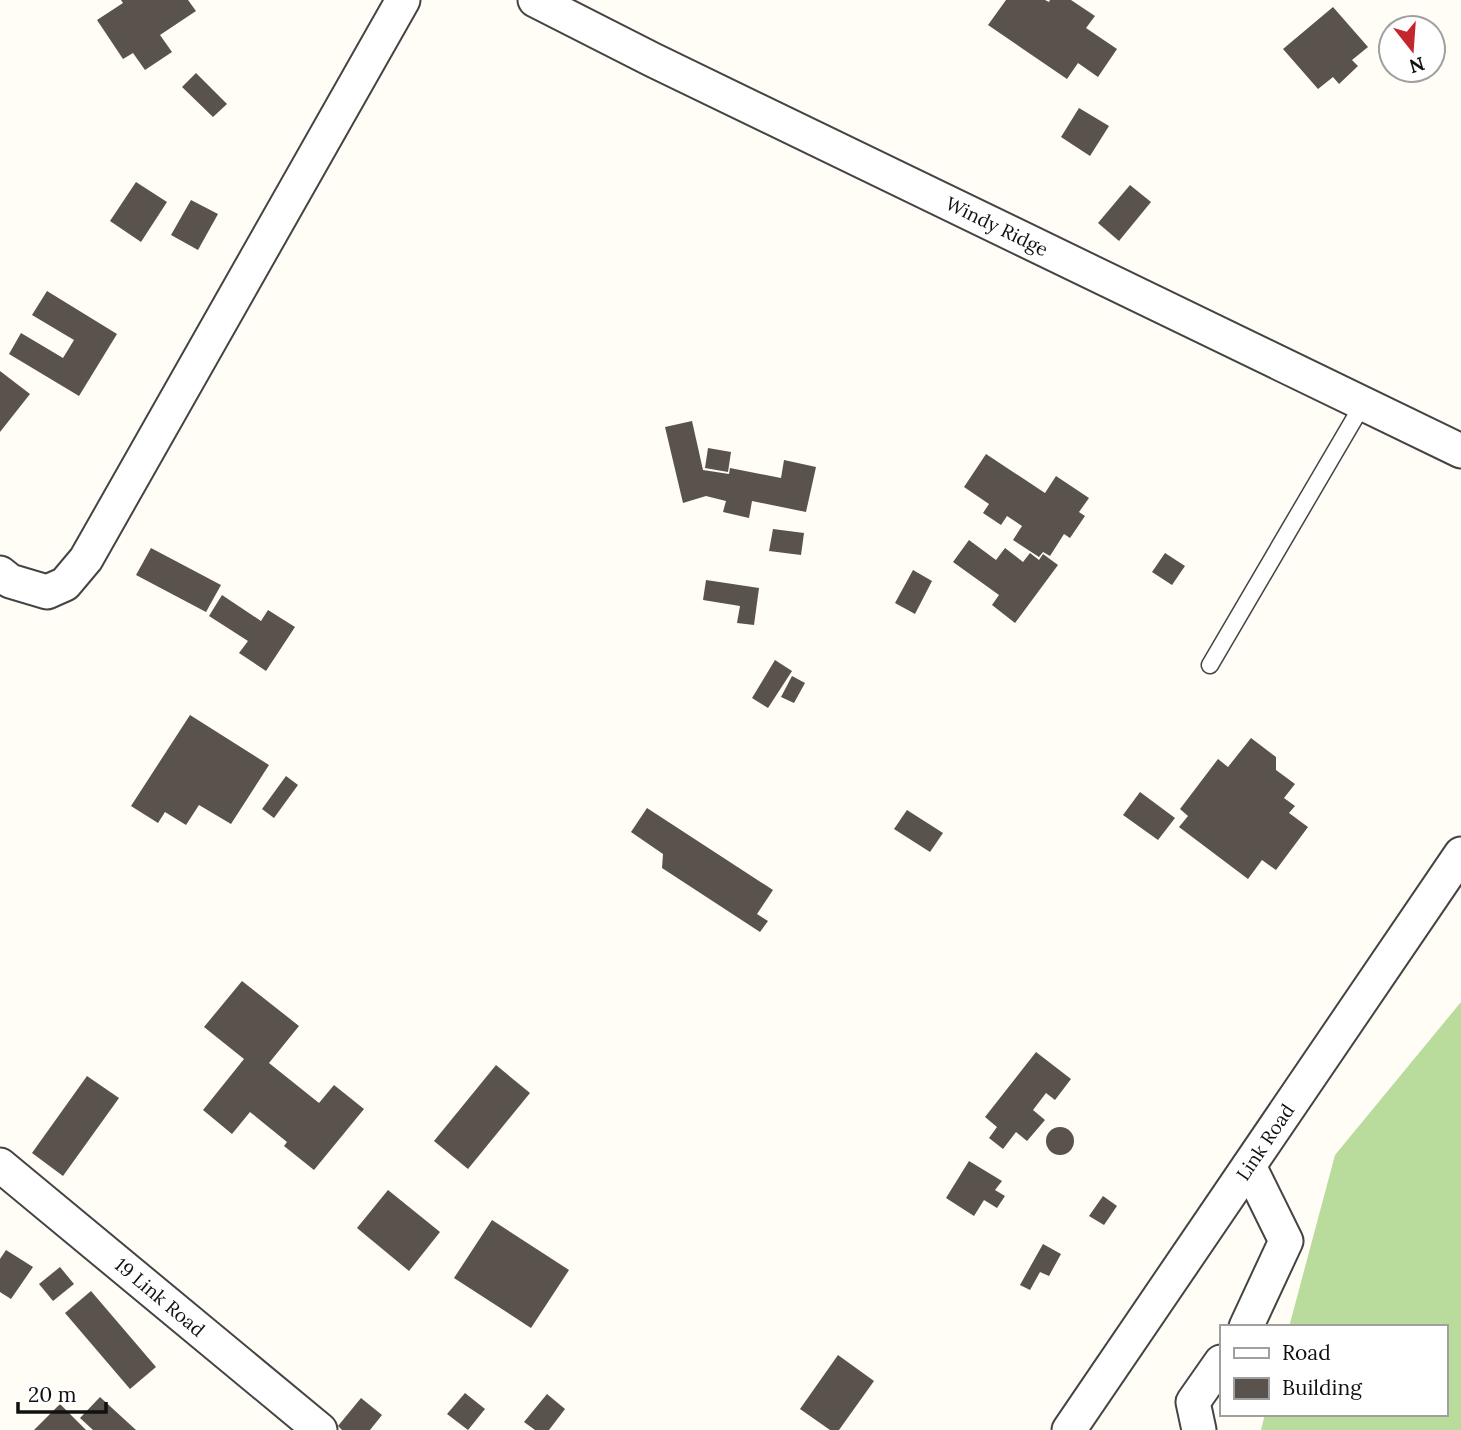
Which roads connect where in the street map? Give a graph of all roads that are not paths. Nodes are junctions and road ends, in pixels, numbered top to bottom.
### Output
1 (402, 0) edge
2 (548, 3) edge
3 (1363, 404) junction
4 (1461, 451) edge
5 (0, 573) edge
6 (1210, 665) dead end
7 (1461, 854) edge
8 (0, 1165) edge
9 (1249, 1166) junction
10 (1247, 1325) edge
11 (1220, 1363) edge
12 (320, 1430) edge
13 (1069, 1430) edge
14 (1199, 1430) edge

1 - 5 street
2 - 3 street, Windy Ridge
3 - 4 street, Windy Ridge
3 - 6 lane
7 - 9 street, Link Road
8 - 12 street, 19 Link Road
9 - 10 street
9 - 13 street, Link Road
11 - 14 street

